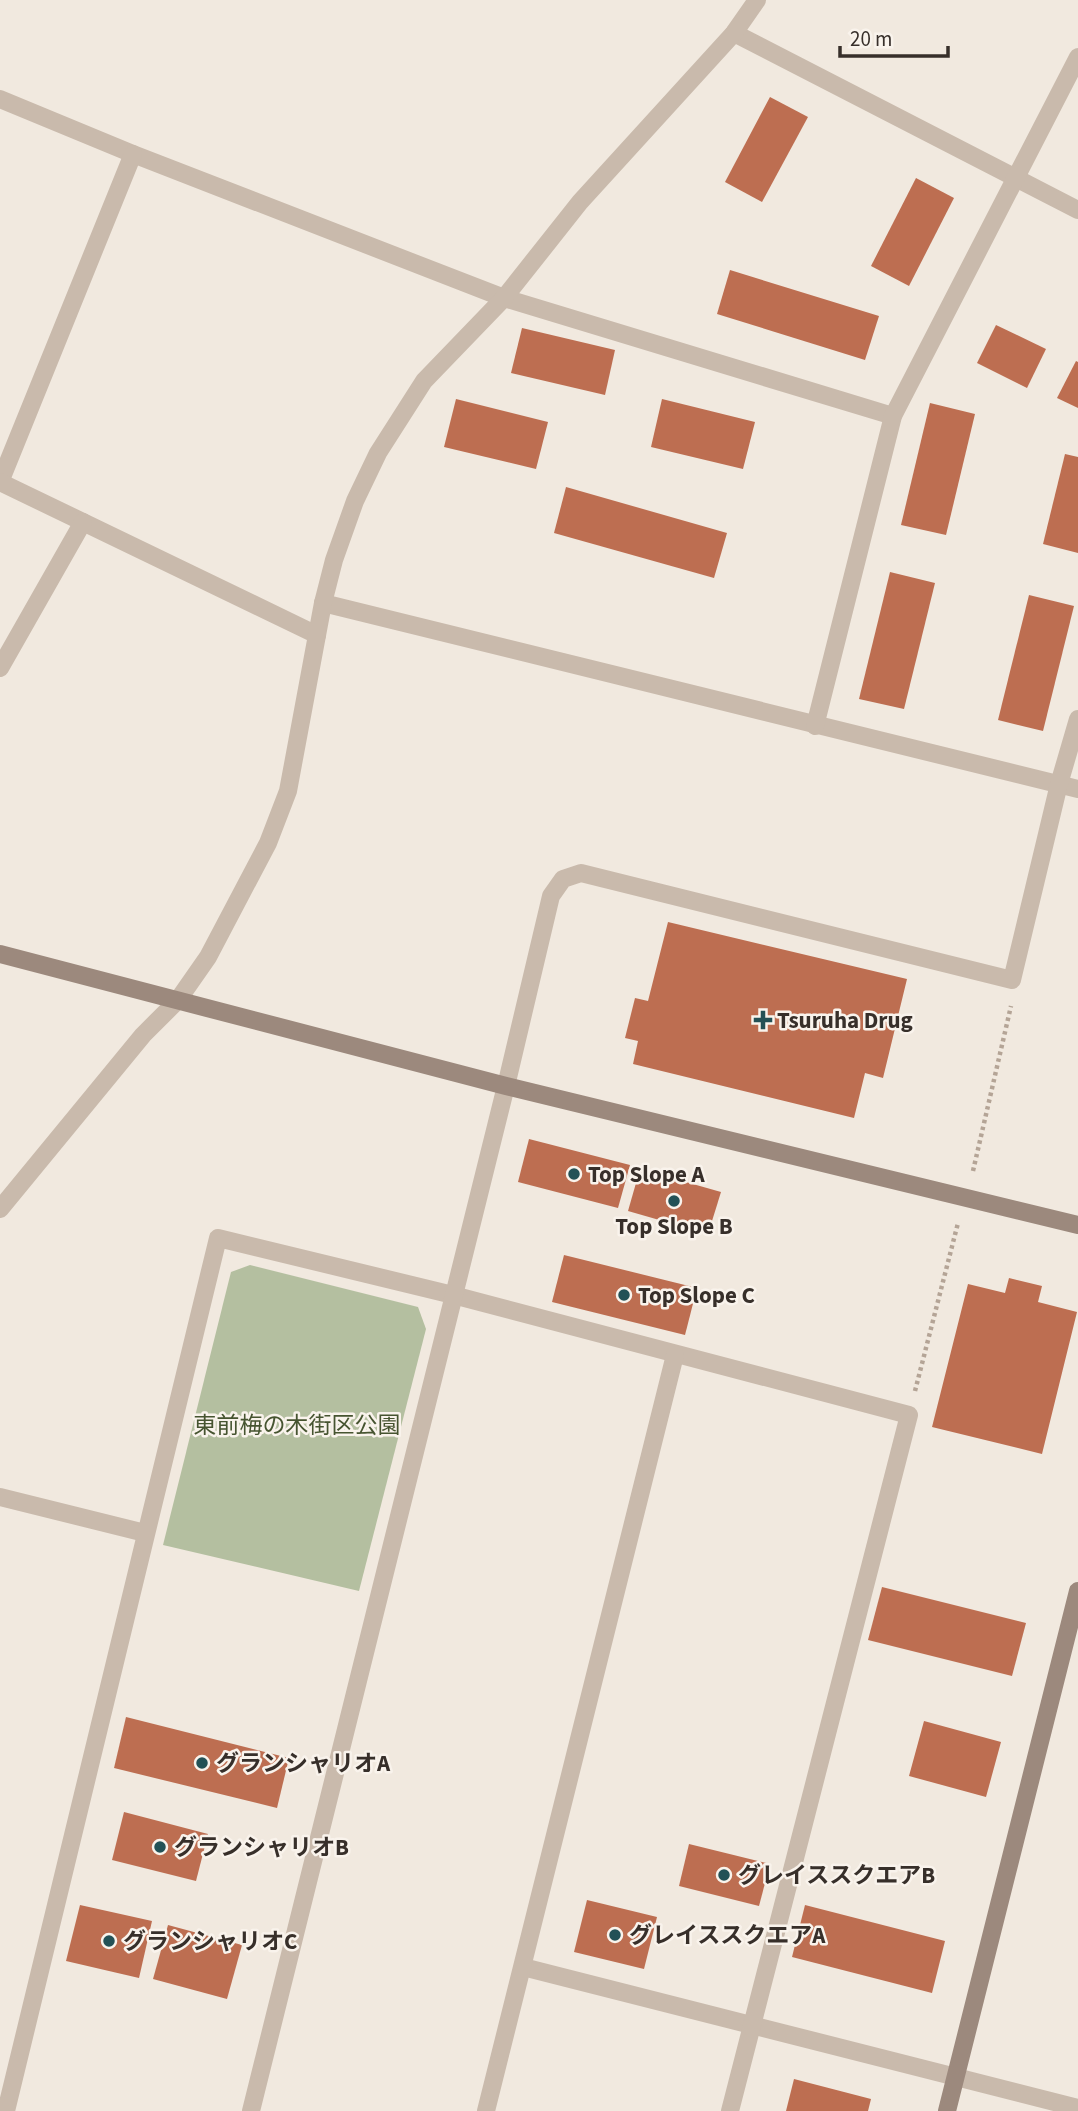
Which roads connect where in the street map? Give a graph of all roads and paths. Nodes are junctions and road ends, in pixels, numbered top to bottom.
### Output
1 (757, 0) edge
2 (734, 33) junction
3 (1078, 57) edge
4 (0, 99) edge
5 (133, 154) junction
6 (1017, 178) junction
7 (1078, 210) edge
8 (504, 298) junction
9 (893, 416) junction
10 (0, 482) edge
11 (83, 522) junction
12 (323, 603) junction
13 (317, 635) junction
14 (0, 668) edge
15 (1078, 719) edge
16 (815, 726) junction
17 (1059, 784) junction
18 (1078, 789) edge
19 (0, 954) edge
20 (1012, 980) junction
21 (178, 1000) junction
22 (506, 1086) junction
23 (965, 1198) junction
24 (0, 1209) edge
25 (1078, 1225) edge
26 (453, 1295) junction
27 (675, 1355) junction
28 (909, 1415) junction
29 (0, 1497) edge
30 (145, 1533) junction
31 (1078, 1591) edge
32 (523, 1966) junction
33 (751, 2025) junction
34 (956, 2077) junction
35 (1078, 2108) edge
36 (6, 2111) edge
37 (251, 2111) edge
38 (486, 2111) edge
39 (730, 2111) edge
40 (947, 2111) edge

1 - 2 street
2 - 6 street
2 - 8 street
3 - 6 street
4 - 5 street
5 - 8 street
5 - 10 street
6 - 7 street
6 - 9 street
8 - 9 street
8 - 12 street
9 - 16 street
10 - 11 street
11 - 13 street
11 - 14 street
12 - 13 street
12 - 16 street
13 - 21 street
15 - 17 street
16 - 17 street
17 - 18 street
17 - 20 street
19 - 21 street
20 - 22 street
20 - 23 path
21 - 22 street
21 - 24 street
22 - 23 street
22 - 26 street
23 - 25 street
23 - 28 path
26 - 27 street
26 - 30 street
26 - 37 street
27 - 28 street
27 - 32 street
28 - 33 street
29 - 30 street
30 - 36 street
31 - 34 street
32 - 33 street
32 - 38 street
33 - 34 street
33 - 39 street
34 - 35 street
34 - 40 street

